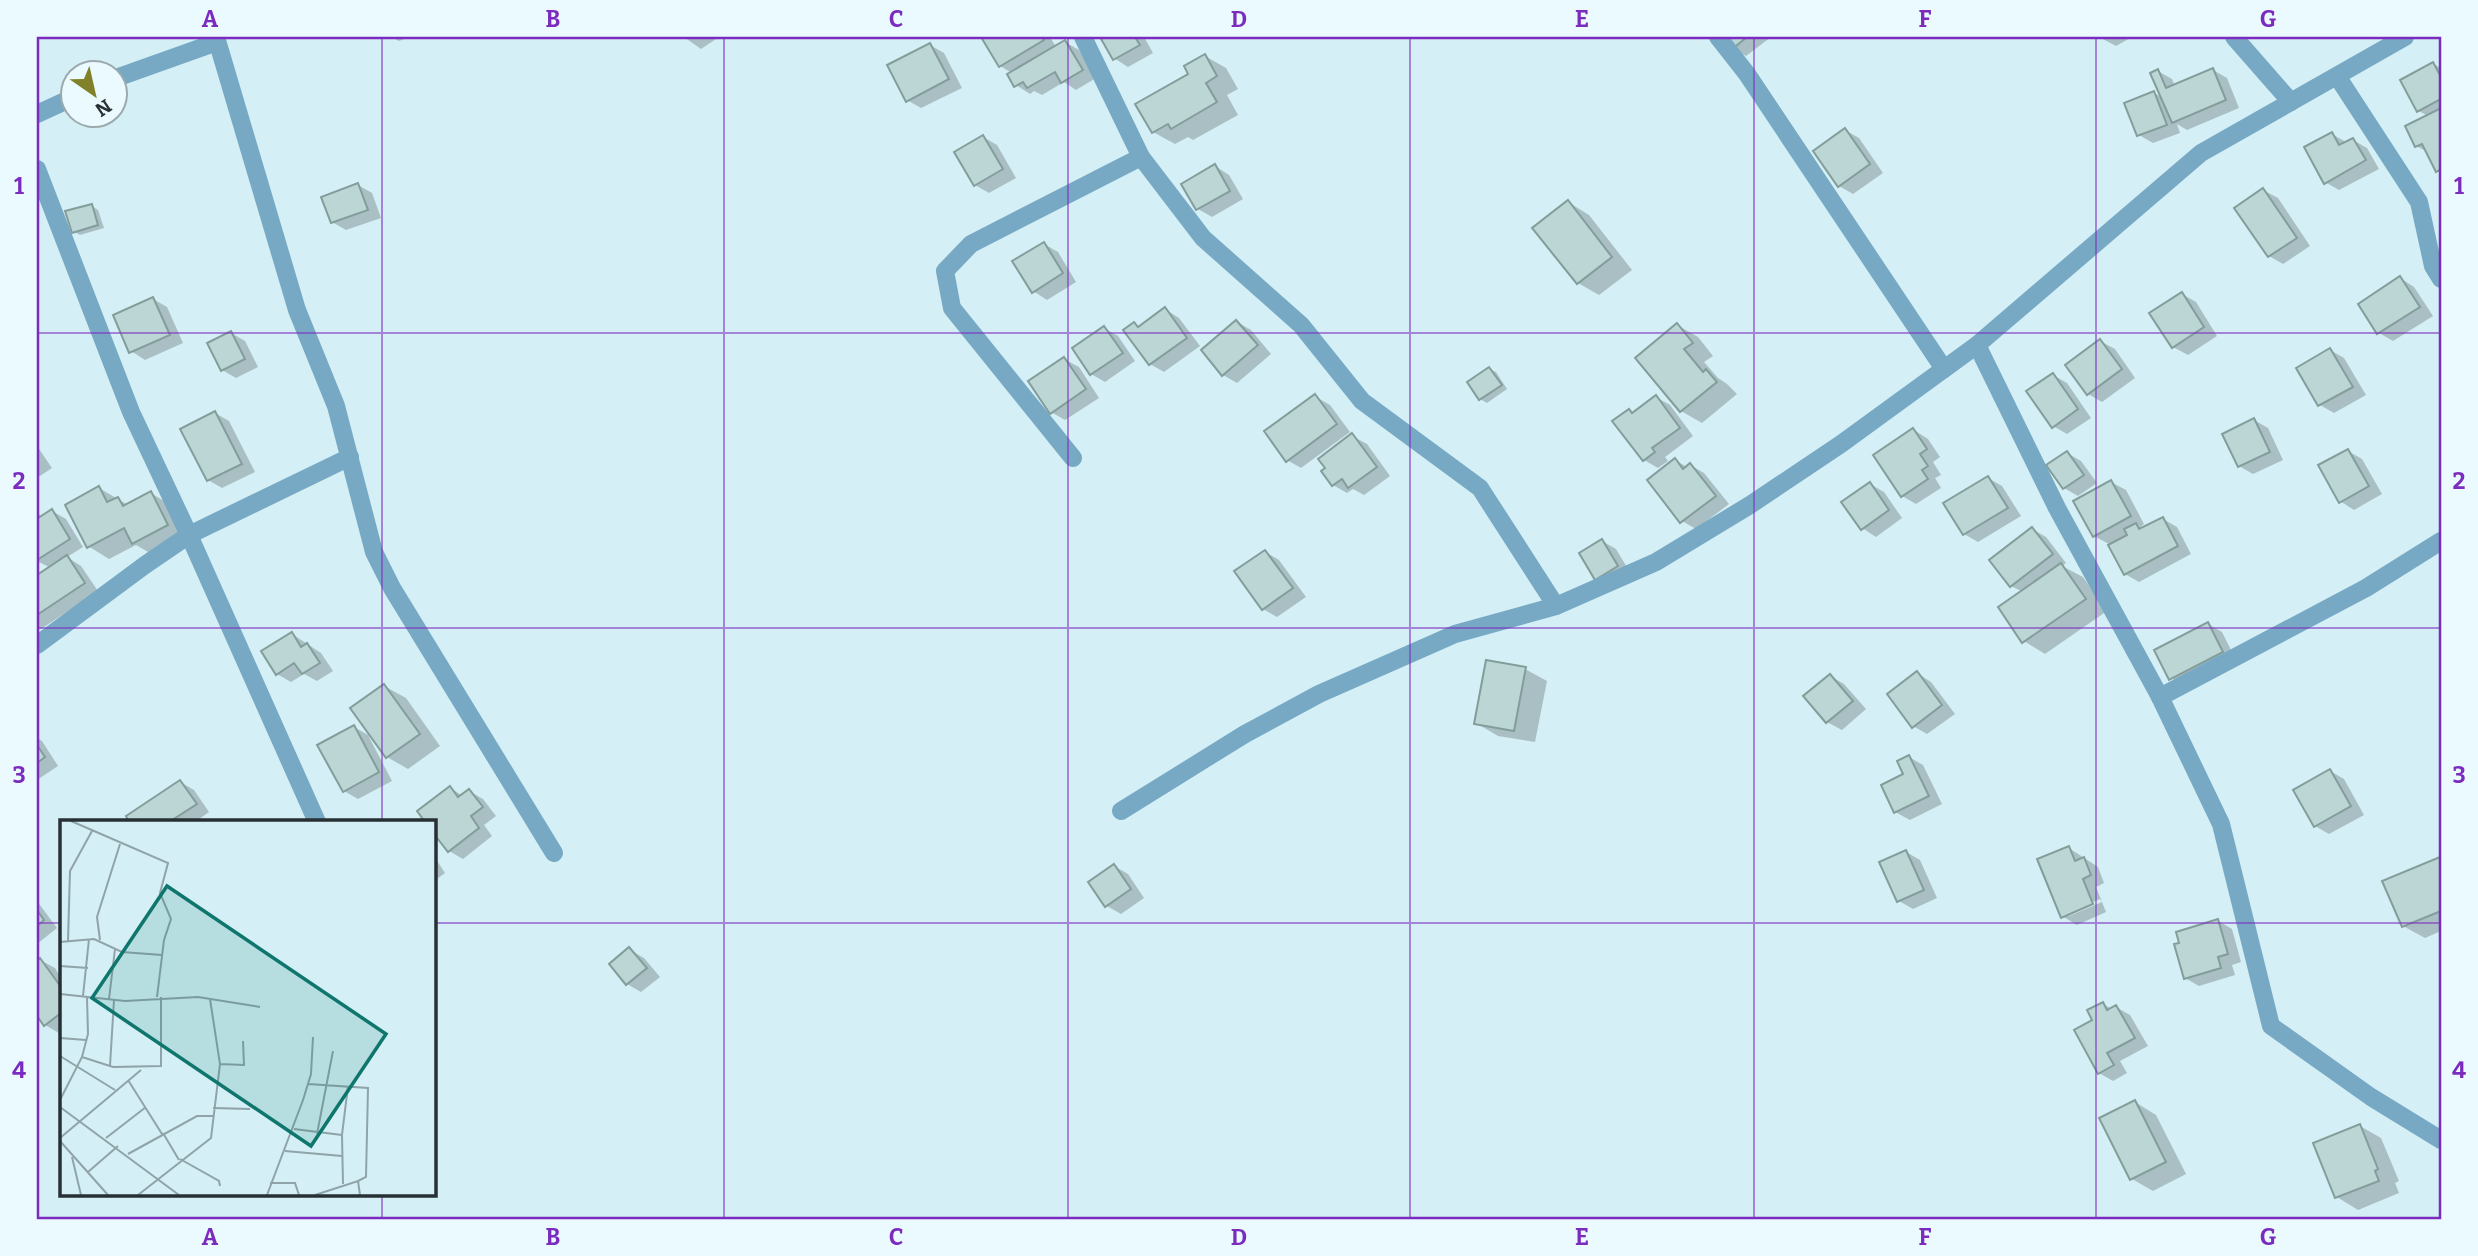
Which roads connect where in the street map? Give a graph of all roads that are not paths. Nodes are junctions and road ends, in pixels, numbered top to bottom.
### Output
1 (1083, 37) edge
2 (1718, 37) edge
3 (2234, 37) edge
4 (2405, 37) edge
5 (216, 39) edge
6 (130, 73) edge
7 (2337, 76) junction
8 (2291, 102) junction
9 (60, 103) edge
10 (37, 114) edge
11 (1141, 157) junction
12 (37, 169) edge
13 (2441, 279) edge
14 (1977, 345) junction
15 (1944, 369) junction
16 (350, 457) junction
17 (1073, 458) dead end
18 (190, 536) junction
19 (2441, 541) edge
20 (1556, 606) junction
21 (37, 645) edge
22 (2160, 696) junction
23 (1121, 811) dead end
24 (316, 820) edge
25 (554, 853) dead end
26 (2441, 1140) edge

1 - 11 street
2 - 15 street
3 - 8 street
4 - 7 street
5 - 6 street
5 - 16 street
7 - 8 street
7 - 13 street
8 - 14 street
9 - 10 street
11 - 17 street
11 - 20 street
12 - 18 street
14 - 15 street
14 - 22 street
15 - 20 street
16 - 18 street
16 - 25 street
18 - 21 street
18 - 24 street
19 - 22 street
20 - 23 street
22 - 26 street

